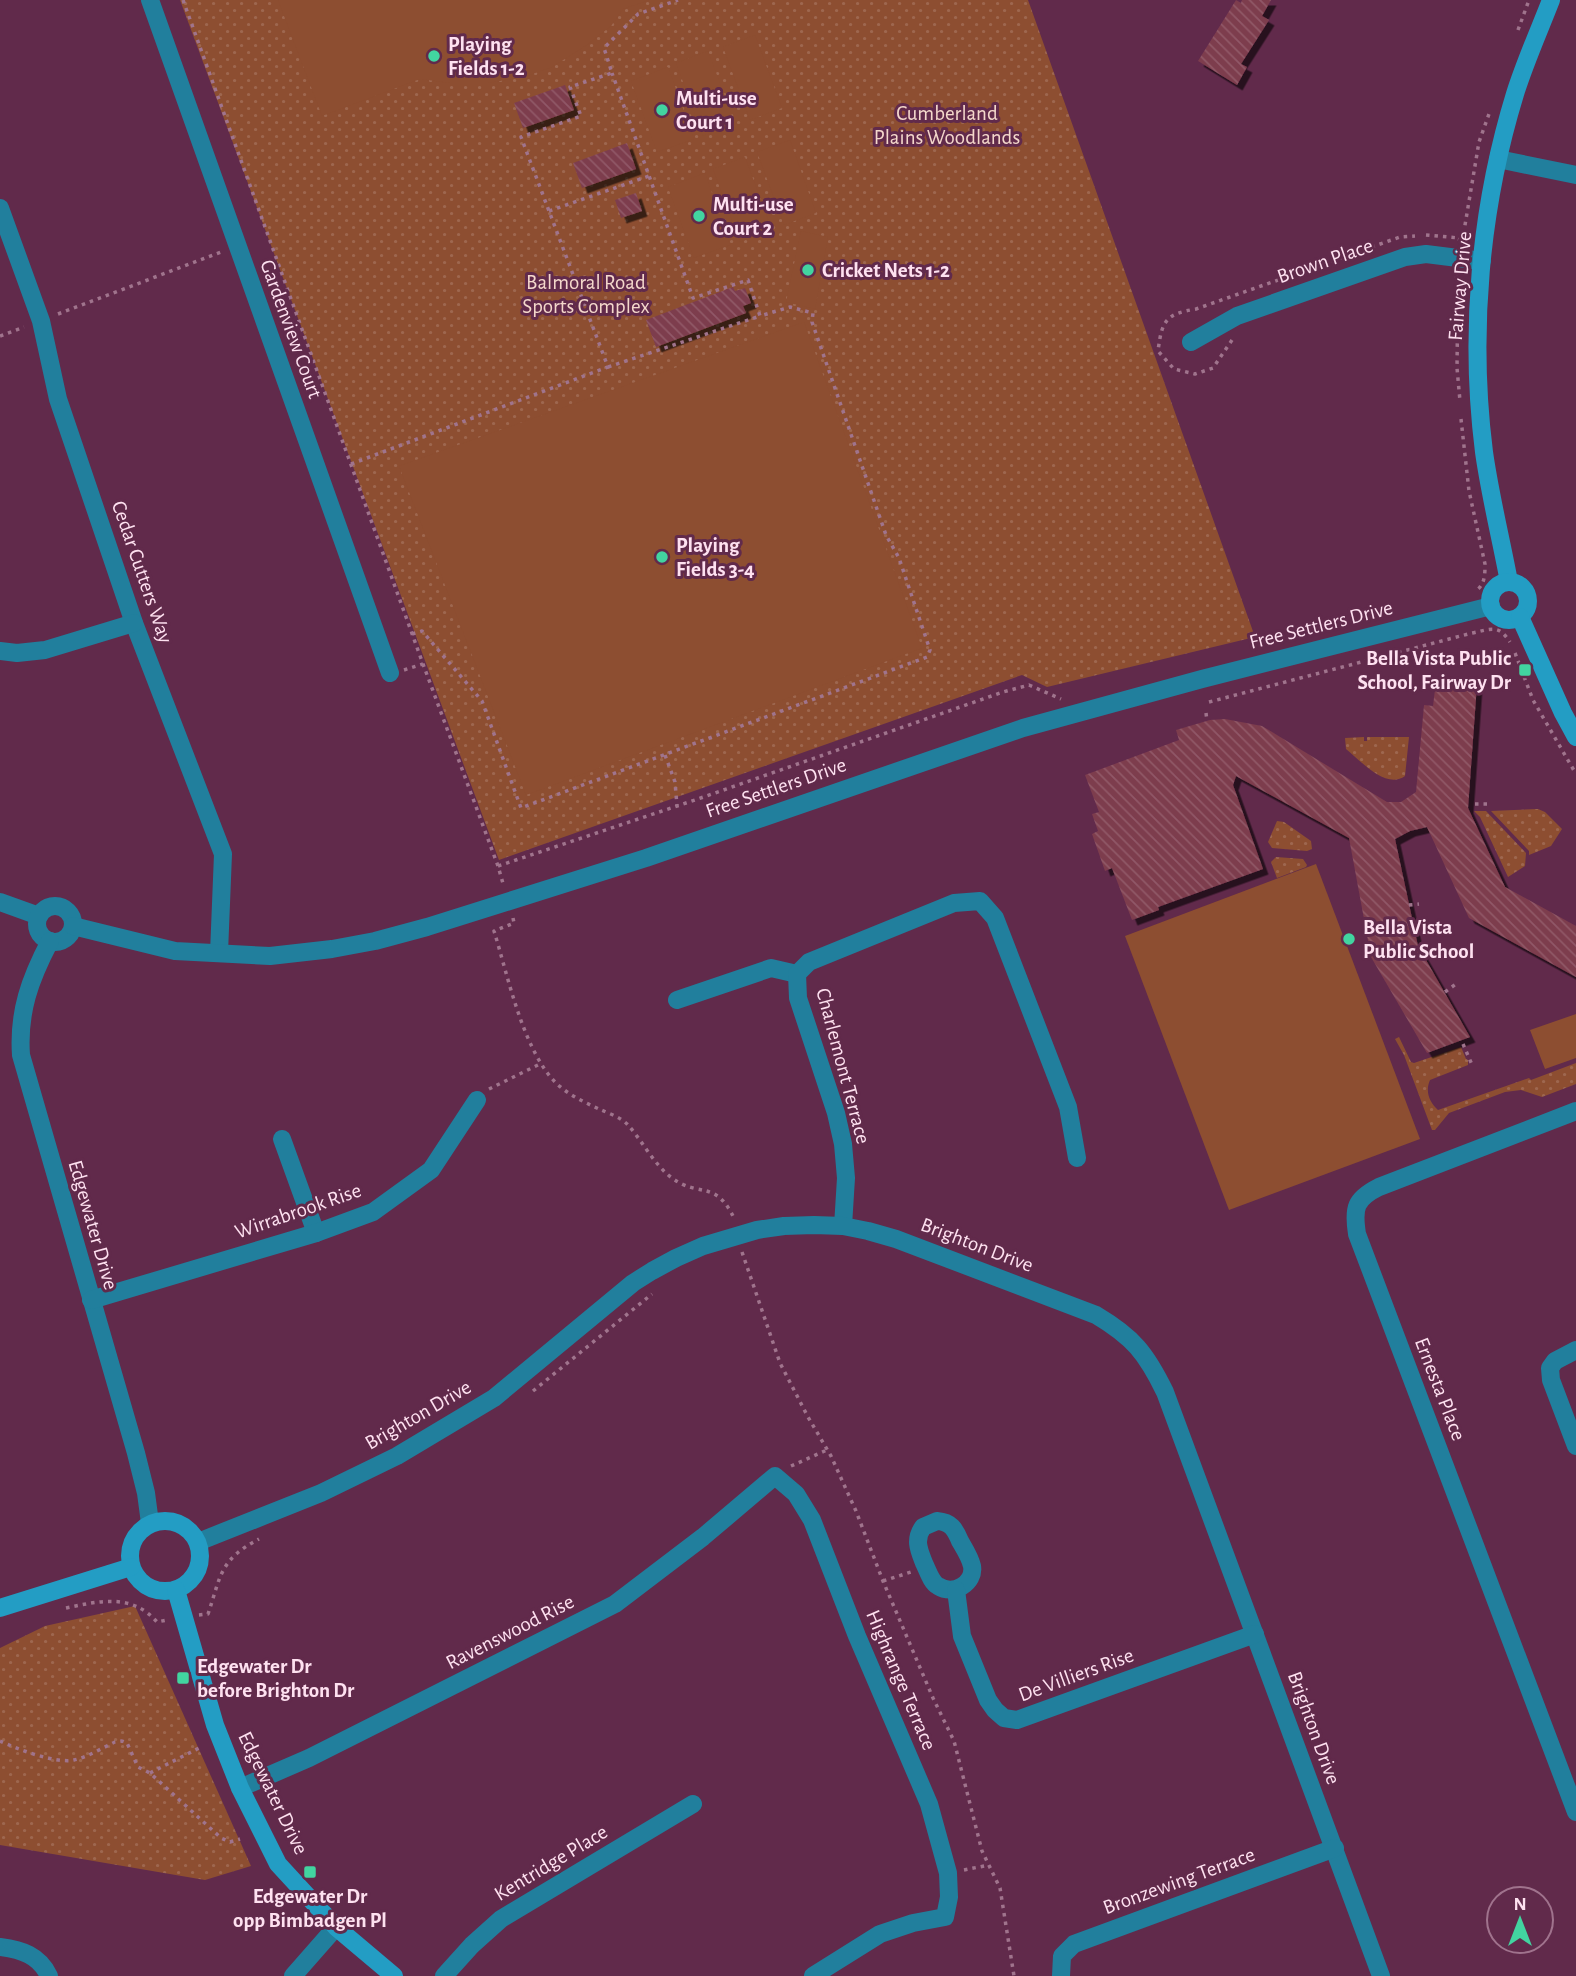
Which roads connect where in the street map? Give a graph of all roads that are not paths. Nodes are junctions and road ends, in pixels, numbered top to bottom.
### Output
1 (149, 0) edge
2 (1552, 0) edge
3 (1498, 159) junction
4 (1576, 175) edge
5 (0, 208) edge
6 (1482, 261) junction
7 (1191, 342) dead end
8 (1509, 582) junction
9 (1491, 606) junction
10 (1520, 617) junction
11 (134, 623) junction
12 (0, 651) edge
13 (390, 674) dead end
14 (1576, 737) edge
15 (0, 902) edge
16 (39, 916) junction
17 (73, 926) junction
18 (50, 941) junction
19 (219, 953) junction
20 (797, 974) junction
21 (677, 1000) dead end
22 (477, 1100) road end
23 (1576, 1111) edge
24 (282, 1139) dead end
25 (1077, 1158) dead end
26 (843, 1226) junction
27 (316, 1233) junction
28 (91, 1300) junction
29 (1576, 1350) edge
30 (1576, 1446) edge
31 (775, 1476) joint
32 (150, 1523) junction
33 (198, 1542) junction
34 (131, 1567) junction
35 (176, 1590) junction
36 (956, 1590) dead end
37 (0, 1608) edge
38 (1255, 1634) junction
39 (240, 1788) junction
40 (693, 1804) dead end
41 (1576, 1812) edge
42 (1335, 1848) junction
43 (335, 1927) junction
44 (0, 1947) edge
45 (49, 1975) edge
46 (293, 1976) edge
47 (394, 1976) edge
48 (444, 1976) edge
49 (813, 1976) edge
50 (1061, 1976) edge
51 (1381, 1976) edge

1 - 13 street, Gardenview Court
2 - 3 street, Fairway Drive
3 - 4 street
3 - 6 street, Fairway Drive
5 - 11 street, Cedar Cutters Way
6 - 7 street, Brown Place
6 - 8 street, Fairway Drive
8 - 9 street
8 - 10 street
9 - 10 street
9 - 19 street, Free Settlers Drive
10 - 14 street
11 - 12 street
11 - 19 street, Cedar Cutters Way
15 - 16 street
16 - 17 street
16 - 18 street
17 - 18 street
17 - 19 street, Free Settlers Drive
18 - 28 street, Edgewater Drive
20 - 21 street
20 - 25 street, Charlemont Terrace
20 - 26 street, Charlemont Terrace
22 - 27 street, Wirrabrook Rise
23 - 41 street, Ernesta Place
24 - 27 street
26 - 33 street, Brighton Drive
26 - 38 street, Brighton Drive
27 - 28 street, Wirrabrook Rise
28 - 32 street, Edgewater Drive
29 - 30 street
31 - 39 street, Ravenswood Rise
31 - 49 street, Highrange Terrace
32 - 33 street
32 - 34 street
33 - 35 street
34 - 35 street
34 - 37 street
35 - 39 street, Edgewater Drive
36 - 38 street, De Villiers Rise
38 - 42 street, Brighton Drive
39 - 43 street, Edgewater Drive
40 - 48 street, Kentridge Place
42 - 50 street, Bronzewing Terrace
42 - 51 street, Brighton Drive
43 - 46 street
43 - 47 street, Edgewater Drive
44 - 45 street

